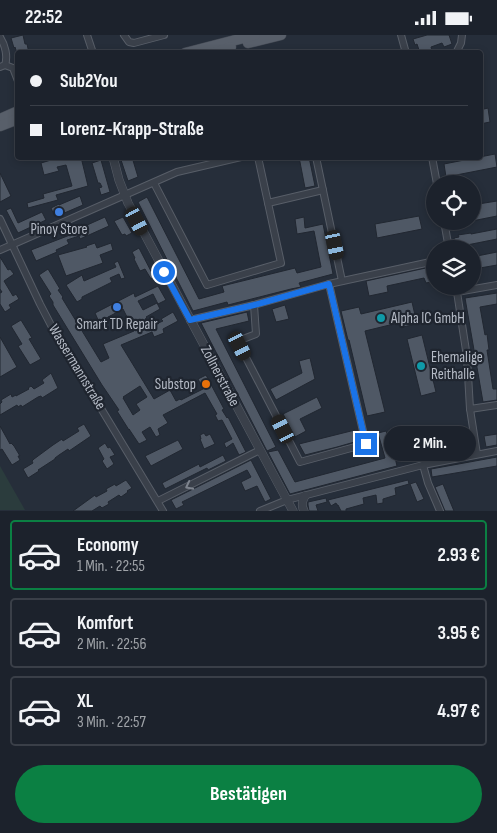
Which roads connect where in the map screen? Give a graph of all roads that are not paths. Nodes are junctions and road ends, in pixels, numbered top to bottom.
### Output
1 (87, 35) edge
2 (124, 35) edge
3 (164, 35) edge
4 (255, 35) edge
5 (281, 35) edge
6 (401, 35) edge
7 (462, 35) edge
8 (0, 37) edge
9 (92, 50) edge
10 (197, 50) edge
11 (222, 50) edge
12 (405, 50) edge
13 (458, 50) edge
14 (2, 66) edge
15 (15, 73) edge
16 (15, 112) edge
17 (0, 119) edge
18 (15, 120) edge
19 (0, 127) edge
20 (114, 160) edge
21 (228, 160) edge
22 (259, 160) edge
23 (317, 160) edge
24 (433, 160) edge
25 (435, 175) edge
26 (154, 183) junction
27 (323, 190) junction
28 (125, 196) junction
29 (268, 203) junction
30 (0, 219) edge
31 (12, 245) junction
32 (0, 250) edge
33 (426, 263) edge
34 (342, 281) junction
35 (329, 284) junction
36 (497, 285) edge
37 (254, 305) junction
38 (190, 320) junction
39 (497, 405) edge
40 (470, 409) junction
41 (260, 450) junction
42 (497, 451) edge
43 (477, 454) junction
44 (422, 465) junction
45 (305, 496) junction
46 (287, 500) junction
47 (158, 501) junction
48 (163, 511) edge
49 (260, 511) edge
50 (293, 511) edge
51 (304, 511) edge
52 (440, 511) edge

1 - 9 street
2 - 3 street
4 - 10 main road
5 - 11 main road
6 - 12 street
7 - 13 street
8 - 14 street
14 - 15 street
16 - 17 main road
18 - 19 main road
20 - 28 street, Zollnerstraße
21 - 26 street
22 - 29 street
23 - 27 street
24 - 25 street
26 - 28 street
26 - 29 street
27 - 29 street
27 - 34 street
28 - 31 street
28 - 38 street, Zollnerstraße
30 - 31 street, Wassermannstraße
31 - 32 street
31 - 47 street, Wassermannstraße
33 - 34 street
34 - 35 street
35 - 37 street
35 - 37 street
36 - 40 street
37 - 38 street
38 - 41 street, Zollnerstraße
39 - 40 street
40 - 43 street
41 - 46 street, Zollnerstraße
41 -> 47 street
42 - 43 street
43 - 44 street
44 - 45 street
44 - 52 street
45 - 46 street
45 - 51 street
46 - 49 street
46 - 50 street, Zollnerstraße
47 - 48 street, Wassermannstraße

